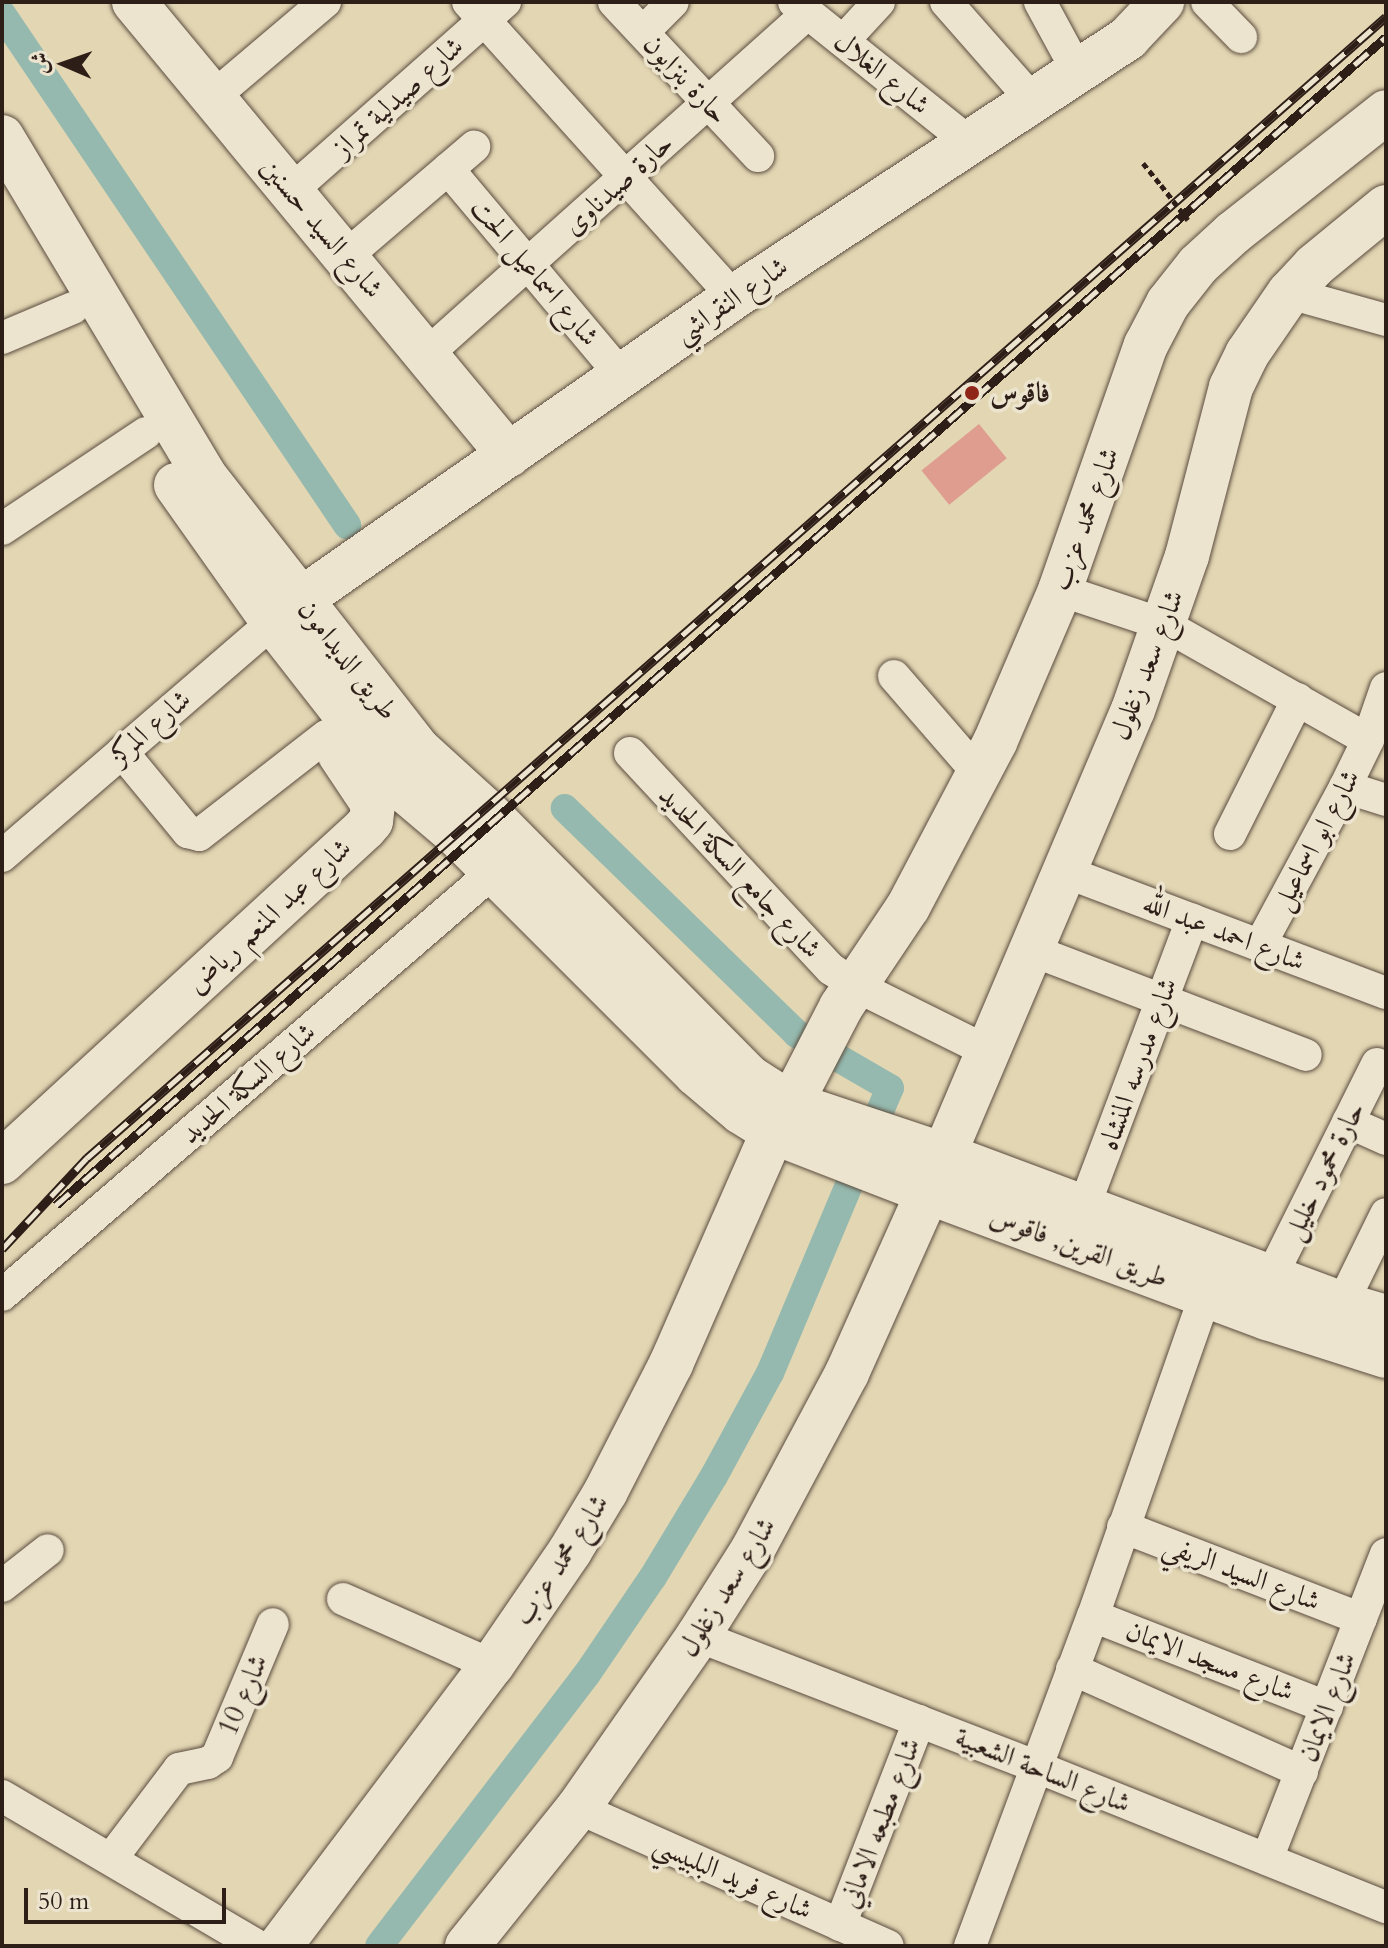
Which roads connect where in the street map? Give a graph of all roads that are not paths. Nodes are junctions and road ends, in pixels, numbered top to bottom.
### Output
1 (134, 2) edge
2 (325, 2) edge
3 (614, 2) edge
4 (673, 2) edge
5 (879, 2) edge
6 (946, 2) edge
7 (1040, 2) edge
8 (1162, 2) edge
9 (1207, 2) edge
10 (486, 8) edge
11 (801, 8) edge
12 (643, 32) junction
13 (1241, 37) dead end
14 (843, 41) junction
15 (1078, 72) junction
16 (213, 97) junction
17 (1033, 101) junction
18 (708, 103) junction
19 (1386, 112) edge
20 (2, 137) edge
21 (970, 143) junction
22 (474, 147) dead end
23 (758, 156) dead end
24 (448, 169) junction
25 (625, 178) junction
26 (2, 190) edge
27 (291, 191) junction
28 (1381, 222) edge
29 (345, 257) junction
30 (528, 264) junction
31 (1289, 293) junction
32 (734, 297) junction
33 (73, 308) junction
34 (1386, 320) edge
35 (2, 338) edge
36 (427, 354) junction
37 (621, 375) junction
38 (146, 433) junction
39 (509, 455) junction
40 (192, 483) junction
41 (2, 529) edge
42 (1060, 590) junction
43 (276, 619) junction
44 (1165, 625) junction
45 (894, 676) dead end
46 (1386, 688) edge
47 (1298, 699) junction
48 (326, 736) junction
49 (1368, 740) junction
50 (122, 752) junction
51 (630, 753) dead end
52 (979, 774) junction
53 (1345, 787) junction
54 (1386, 800) edge
55 (1230, 834) dead end
56 (2, 856) edge
57 (494, 871) junction
58 (1063, 871) junction
59 (1192, 920) junction
60 (1260, 945) junction
61 (1031, 950) junction
62 (623, 977) junction
63 (1386, 993) edge
64 (848, 997) junction
65 (1161, 1002) junction
66 (987, 1051) junction
67 (1306, 1055) dead end
68 (1377, 1064) dead end
69 (798, 1115) junction
70 (1348, 1122) junction
71 (1386, 1139) edge
72 (2, 1162) edge
73 (919, 1167) junction
74 (1084, 1207) junction
75 (1386, 1214) edge
76 (1271, 1277) junction
77 (1206, 1294) junction
78 (2, 1295) edge
79 (1342, 1304) junction
80 (1386, 1317) edge
81 (1386, 1356) edge
82 (1123, 1527) junction
83 (48, 1550) dead end
84 (1386, 1554) edge
85 (2, 1586) edge
86 (343, 1599) dead end
87 (1373, 1606) edge
88 (1093, 1616) junction
89 (273, 1624) dead end
90 (698, 1636) junction
91 (492, 1665) junction
92 (1072, 1669) junction
93 (1327, 1707) junction
94 (919, 1721) junction
95 (1037, 1767) junction
96 (1302, 1772) junction
97 (2, 1796) edge
98 (578, 1808) junction
99 (111, 1859) junction
100 (1267, 1859) junction
101 (1386, 1907) edge
102 (840, 1925) junction
103 (258, 1946) edge
104 (280, 1946) edge
105 (467, 1946) edge
106 (888, 1946) edge
107 (970, 1946) edge

1 - 16 main road, شارع السيد حسنين
2 - 16 street
3 - 12 street, حارة بنزايون
4 - 12 street
5 - 14 street
6 - 17 street
7 - 15 street
8 - 15 main road, شارع النقراشي
9 - 13 street
10 - 25 street
10 - 27 street, شارع صيدلية تمراز
11 - 14 street, شارع الغلال
11 - 18 street, حارة صيدناوى
12 - 18 street, حارة بنزايون
14 - 21 street, شارع الغلال
15 - 17 main road, شارع النقراشي
16 - 27 main road, شارع السيد حسنين
17 - 21 main road, شارع النقراشي
18 - 23 street, حارة بنزايون
18 - 25 street, حارة صيدناوى
19 - 42 main road, شارع محمد عزب
20 - 40 main road, طريق الديدامون
21 - 32 main road, شارع النقراشي
22 - 24 street
24 - 29 street
24 - 30 street, شارع اسماعيل الحت
25 - 30 street, حارة صيدناوى
25 - 32 street
26 - 33 main road, طريق الديدامون
27 - 29 main road, شارع السيد حسنين
28 - 31 main road, شارع سعد زغلول
29 - 36 main road, شارع السيد حسنين
30 - 36 street, حارة صيدناوى
30 - 37 street, شارع اسماعيل الحت
31 - 34 street
31 - 44 main road, شارع سعد زغلول
32 - 37 main road, شارع النقراشي
33 - 35 street
33 - 38 main road, طريق الديدامون
36 - 39 main road, شارع السيد حسنين
37 - 39 main road, شارع النقراشي
38 - 40 main road, طريق الديدامون
38 - 41 street
39 - 43 main road, شارع النقراشي
40 - 43 main road, طريق الديدامون
42 - 44 street
42 - 52 main road, شارع محمد عزب
43 - 48 main road, شارع عبد المنعم رياض
43 - 50 street, شارع المركز
43 - 57 main road, طريق الديدامون
43 - 62 main road, طريق الديدامون
44 - 47 street
44 - 58 main road, شارع سعد زغلول
45 - 52 street
46 - 49 street, شارع ابو اسماعيل
47 - 49 street
47 - 55 street
48 - 50 street
48 - 72 main road, شارع عبد المنعم رياض
49 - 53 street, شارع ابو اسماعيل
50 - 56 street, شارع المركز
51 - 64 street, شارع جامع السكة الحديد
52 - 64 main road, شارع محمد عزب
53 - 54 street
53 - 60 street, شارع ابو اسماعيل
57 - 62 main road, طريق الديدامون
57 - 78 street, شارع السكة الحديد
58 - 59 street, شارع احمد عبد الله
58 - 61 main road, شارع سعد زغلول
59 - 60 street, شارع احمد عبد الله
59 - 65 street, شارع مدرسه المنشاه
60 - 63 street, شارع احمد عبد الله
61 - 65 street
61 - 66 main road, شارع سعد زغلول
62 - 69 main road, طريق الديدامون
64 - 66 street, شارع جامع السكة الحديد
64 - 69 main road, شارع محمد عزب
65 - 67 street
65 - 74 street, شارع مدرسه المنشاه
66 - 73 main road, شارع سعد زغلول
68 - 70 street, حارة محمود خليل
69 - 73 main road, طريق القرين, فاقوس
69 - 91 main road, شارع محمد عزب
70 - 71 street
70 - 76 street, حارة محمود خليل
73 - 74 main road, طريق القرين, فاقوس
73 - 77 main road, طريق القرين, فاقوس
73 - 90 main road, شارع سعد زغلول
74 - 76 main road, طريق القرين, فاقوس
75 - 79 street
76 - 79 main road, طريق القرين, فاقوس
77 - 81 main road, طريق القرين, فاقوس
77 - 82 street
79 - 80 main road, طريق القرين, فاقوس
82 - 87 street, شارع السيد الريفي
82 - 88 street
83 - 85 street
84 - 87 street, شارع الايمان
86 - 91 street
87 - 93 street, شارع الايمان
88 - 92 street
88 - 93 street, شارع مسجد الايمان
89 - 99 street, شارع 10
90 - 94 street, شارع الساحة الشعبية
90 - 98 main road, شارع سعد زغلول
91 - 104 main road, شارع محمد عزب
92 - 95 street
92 - 96 street
93 - 96 street, شارع الايمان
94 - 95 street, شارع الساحة الشعبية
94 - 102 street, شارع مطبعه الاماني
95 - 100 street, شارع الساحة الشعبية
95 - 107 street
96 - 100 street, شارع الايمان
97 - 99 street
98 - 102 street, شارع فريد البلبيسي
98 - 105 main road, شارع سعد زغلول
99 - 103 street
100 - 101 street, شارع الساحة الشعبية
102 - 106 street, شارع فريد البلبيسي

